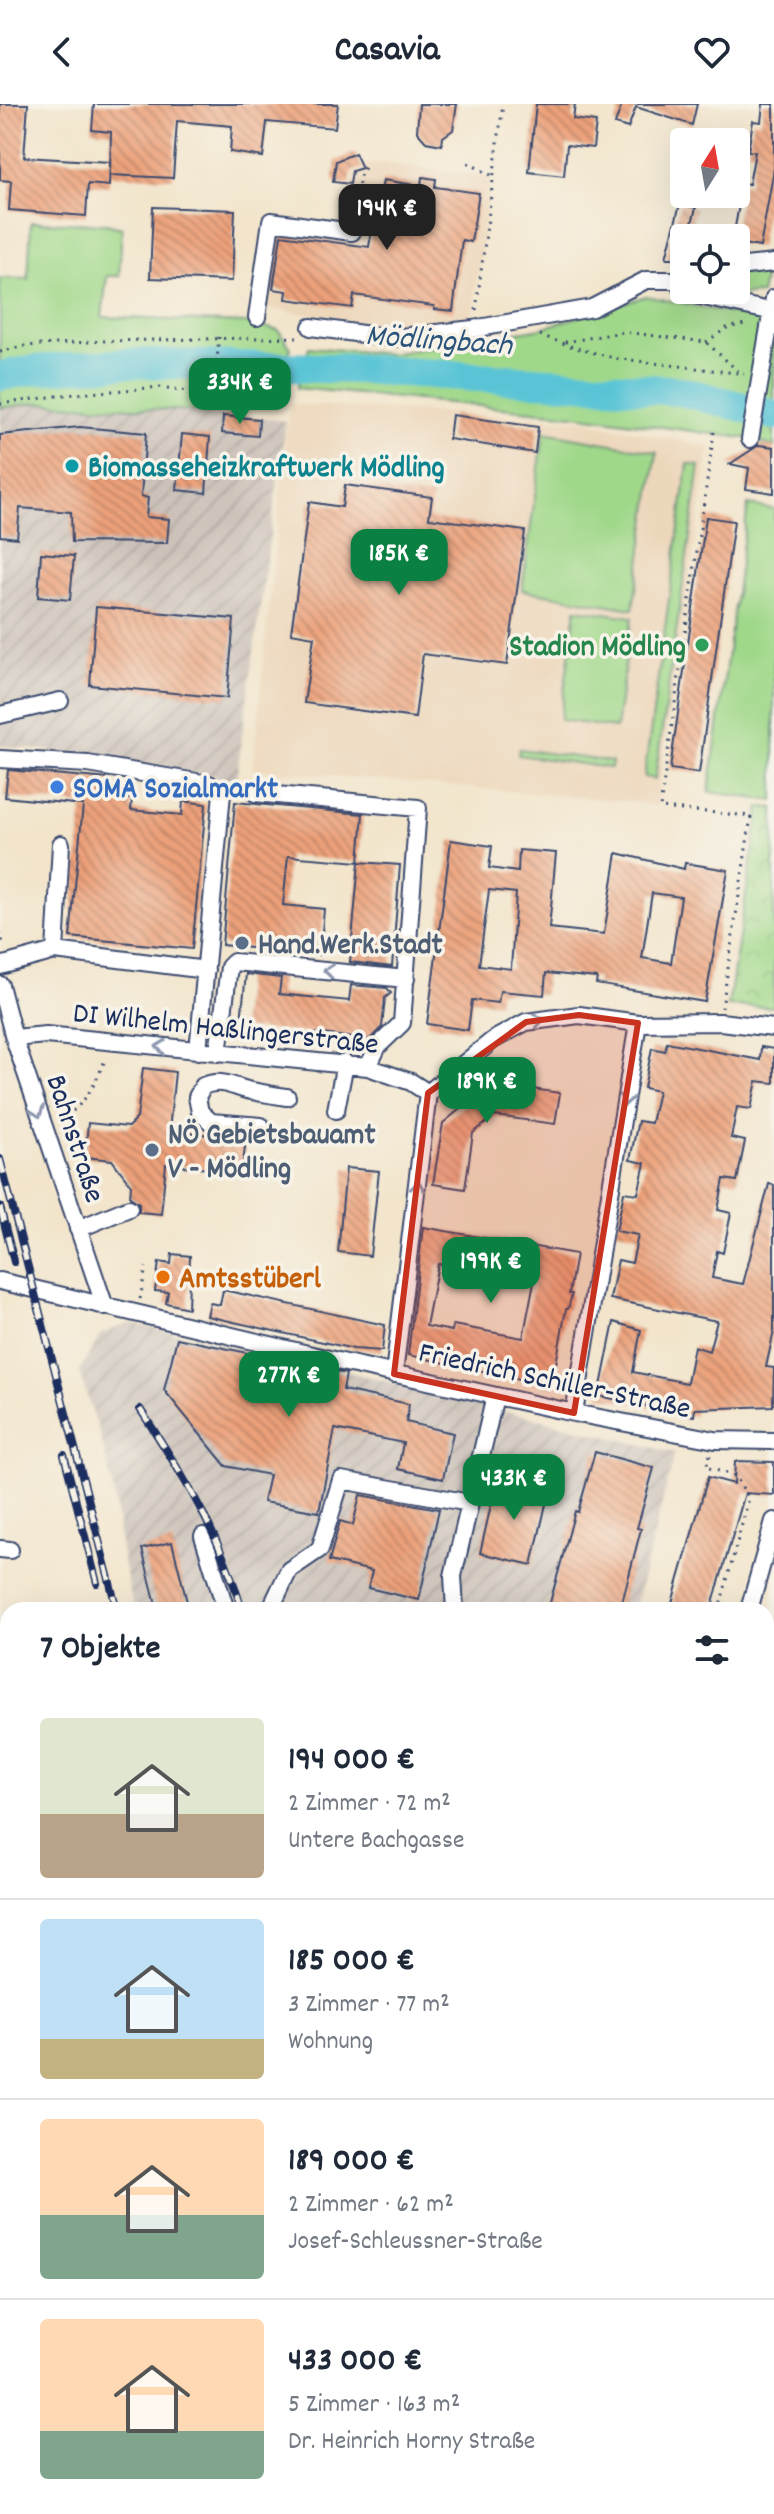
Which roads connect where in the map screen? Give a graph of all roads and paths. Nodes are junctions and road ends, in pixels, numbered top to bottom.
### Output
1 (503, 104) edge
2 (468, 163) dead end
3 (367, 164) dead end
4 (493, 176) junction
5 (355, 208) dead end
6 (352, 232) dead end
7 (774, 263) edge
8 (750, 266) edge
9 (670, 278) edge
10 (735, 304) edge
11 (772, 312) edge
12 (257, 317) dead end
13 (311, 327) dead end
14 (473, 329) junction
15 (219, 337) dead end
16 (561, 342) dead end
17 (706, 342) junction
18 (740, 373) dead end
19 (0, 404) edge
20 (714, 432) dead end
21 (752, 432) dead end
22 (60, 701) dead end
23 (0, 715) edge
24 (0, 759) edge
25 (255, 793) dead end
26 (61, 844) dead end
27 (55, 951) junction
28 (0, 966) edge
29 (206, 970) junction
30 (406, 979) junction
31 (0, 985) edge
32 (720, 1022) junction
33 (638, 1023) junction
34 (774, 1028) edge
35 (14, 1038) junction
36 (110, 1042) junction
37 (198, 1051) junction
38 (218, 1053) junction
39 (345, 1063) junction
40 (368, 1067) junction
41 (428, 1093) junction
42 (287, 1097) dead end
43 (336, 1110) dead end
44 (261, 1126) dead end
45 (43, 1127) junction
46 (129, 1208) dead end
47 (78, 1229) junction
48 (146, 1267) dead end
49 (0, 1281) edge
50 (105, 1307) junction
51 (137, 1315) junction
52 (394, 1374) junction
53 (495, 1396) junction
54 (574, 1413) junction
55 (715, 1440) junction
56 (774, 1441) edge
57 (470, 1503) junction
58 (774, 1521) edge
59 (203, 1536) dead end
60 (224, 1602) edge
61 (274, 1602) edge
62 (455, 1602) edge
63 (721, 1602) edge
64 (751, 1602) edge

1 - 4 path
2 - 4 path
3 - 5 path
4 - 14 path
6 - 12 street
7 - 8 street
9 - 14 street
10 - 11 street
11 - 17 path
11 - 21 street
13 - 14 street
15 - 19 path
16 - 17 path
17 - 18 path
20 - 32 path
22 - 23 street
24 - 29 street
25 - 30 street
26 - 27 street
27 - 28 street
27 - 29 street
29 - 37 street
30 -> 38 street
30 - 40 street
31 - 35 street, Bahnstraße
32 - 33 street
32 - 34 street
41 -> 33 street
33 -> 54 street
35 - 36 street, DI Wilhelm Haßlingerstraße
35 -> 45 street, Bahnstraße
37 -> 36 street, DI Wilhelm Haßlingerstraße
36 - 45 path
37 - 38 street, DI Wilhelm Haßlingerstraße
38 - 39 street, DI Wilhelm Haßlingerstraße
39 - 40 street, DI Wilhelm Haßlingerstraße
39 - 43 street
40 - 41 street, DI Wilhelm Haßlingerstraße
52 -> 41 street
42 - 44 street
45 - 47 street, Bahnstraße
46 - 47 street
47 - 50 street, Bahnstraße
48 - 51 path
49 - 50 street, Friedrich Schiller-Straße
50 - 51 street, Friedrich Schiller-Straße
51 - 52 street, Friedrich Schiller-Straße
52 - 53 street, Friedrich Schiller-Straße
53 - 54 street, Friedrich Schiller-Straße
53 - 57 street
54 - 55 street, Friedrich Schiller-Straße
55 - 56 street, Friedrich Schiller-Straße
55 - 63 path
57 - 61 street
57 - 62 street
58 - 64 street
59 - 60 street

